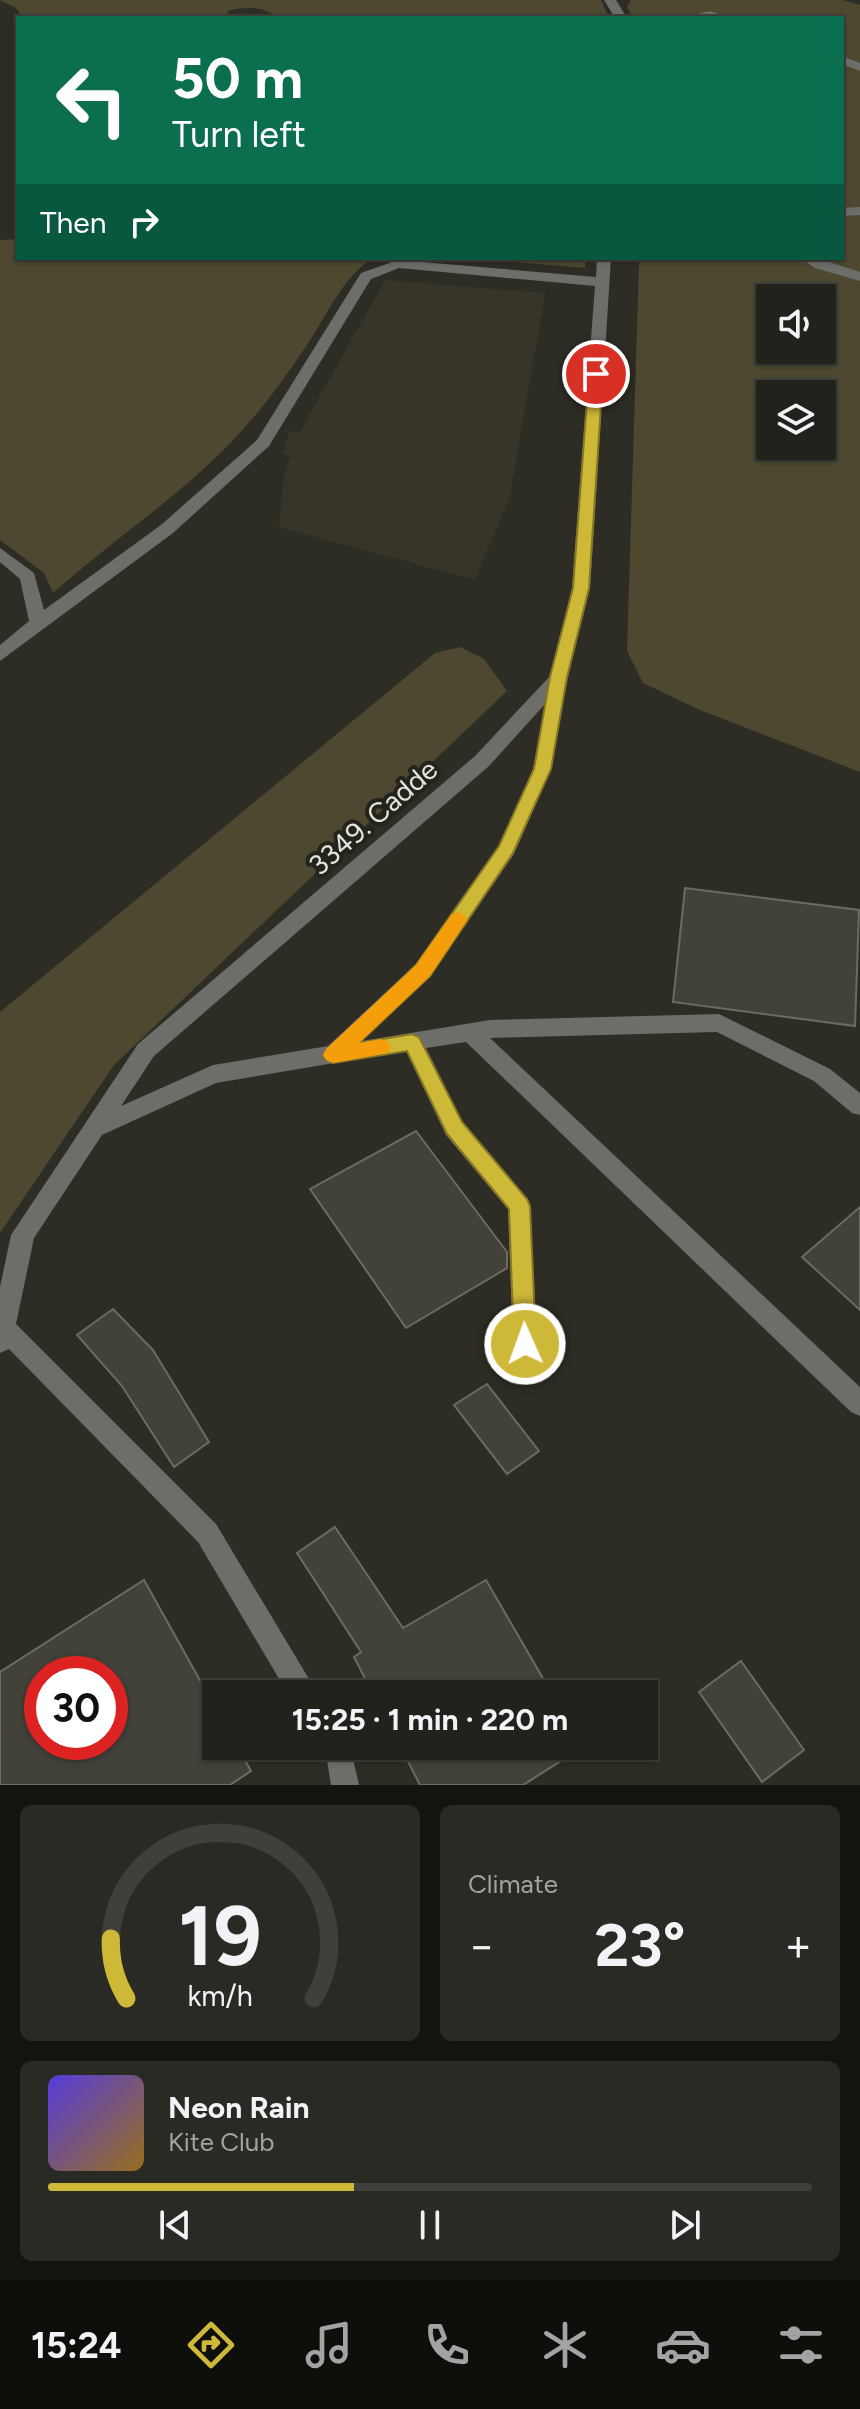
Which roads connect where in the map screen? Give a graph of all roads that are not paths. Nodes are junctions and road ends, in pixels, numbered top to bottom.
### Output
1 (604, 260) edge
2 (813, 260) edge
3 (860, 277) edge
4 (602, 282) junction
5 (0, 553) edge
6 (38, 623) junction
7 (0, 655) edge
8 (559, 677) junction
9 (470, 1032) junction
10 (412, 1042) junction
11 (333, 1055) junction
12 (860, 1106) edge
13 (94, 1128) junction
14 (2, 1334) edge
15 (525, 1344) dead end
16 (860, 1404) edge
17 (296, 1680) edge
18 (341, 1760) edge
19 (345, 1785) edge

1 - 4 street, 3349. Cadde
2 - 3 street
4 - 6 street
4 - 8 street, 3349. Cadde
5 - 6 street
6 - 7 street
8 - 11 street
8 - 13 street, 3349. Cadde
9 - 10 street
9 - 12 street
9 - 16 street
10 - 11 street
10 - 15 street
11 - 13 street
13 - 14 street, 3349. Cadde
14 - 17 street
18 - 19 street

